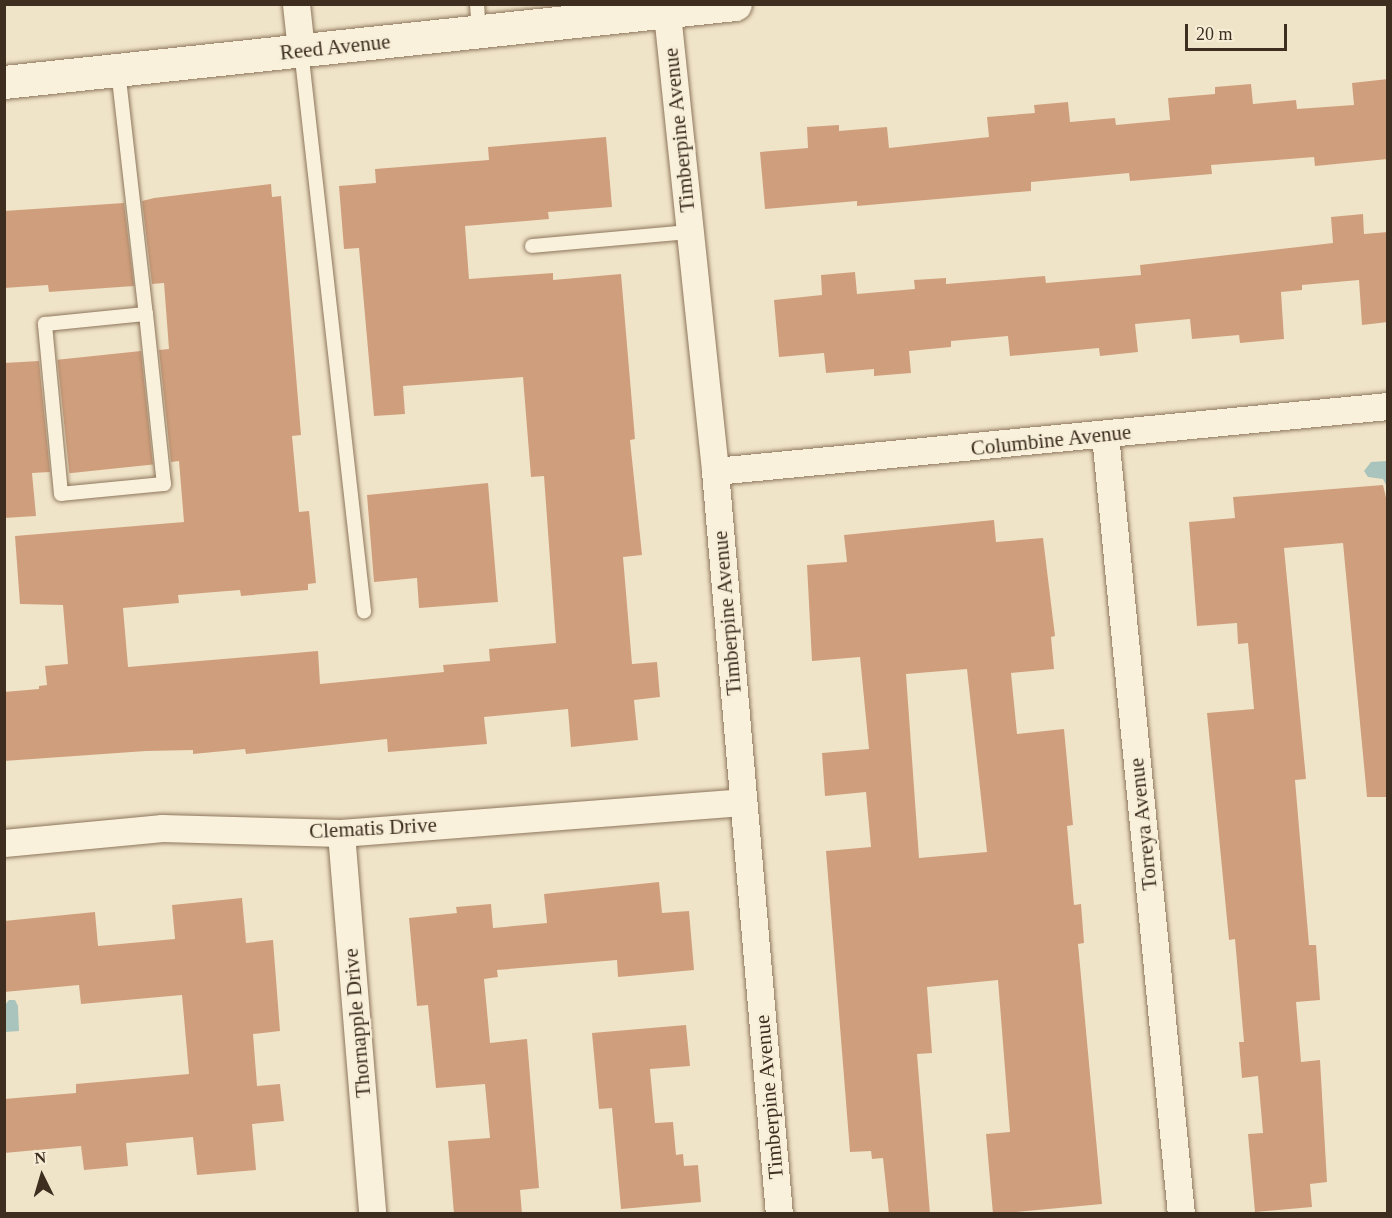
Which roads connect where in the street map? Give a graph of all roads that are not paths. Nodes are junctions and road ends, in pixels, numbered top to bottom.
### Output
1 (296, 4) edge
2 (735, 4) edge
3 (666, 9) edge
4 (478, 18) edge
5 (301, 50) junction
6 (118, 70) junction
7 (4, 82) edge
8 (690, 232) junction
9 (532, 246) dead end
10 (146, 314) junction
11 (1388, 406) edge
12 (1105, 435) junction
13 (715, 471) junction
14 (364, 610) dead end
15 (742, 802) junction
16 (341, 833) junction
17 (4, 843) edge
18 (372, 1214) edge
19 (779, 1214) edge
20 (1181, 1214) edge

1 - 5 street
2 - 3 main road, Reed Avenue
3 - 4 main road, Reed Avenue
3 - 8 street, Timberpine Avenue
4 - 5 main road, Reed Avenue
5 - 6 main road, Reed Avenue
5 - 14 lane
6 - 7 main road, Reed Avenue
6 - 10 lane
8 - 9 lane
8 - 13 street, Timberpine Avenue
10 - 10 lane
11 - 12 street, Columbine Avenue
12 - 13 street, Columbine Avenue
12 - 20 street, Torreya Avenue
13 - 15 street, Timberpine Avenue
15 - 16 street, Clematis Drive
15 - 19 street, Timberpine Avenue
16 - 17 street, Clematis Drive
16 - 18 street, Thornapple Drive

